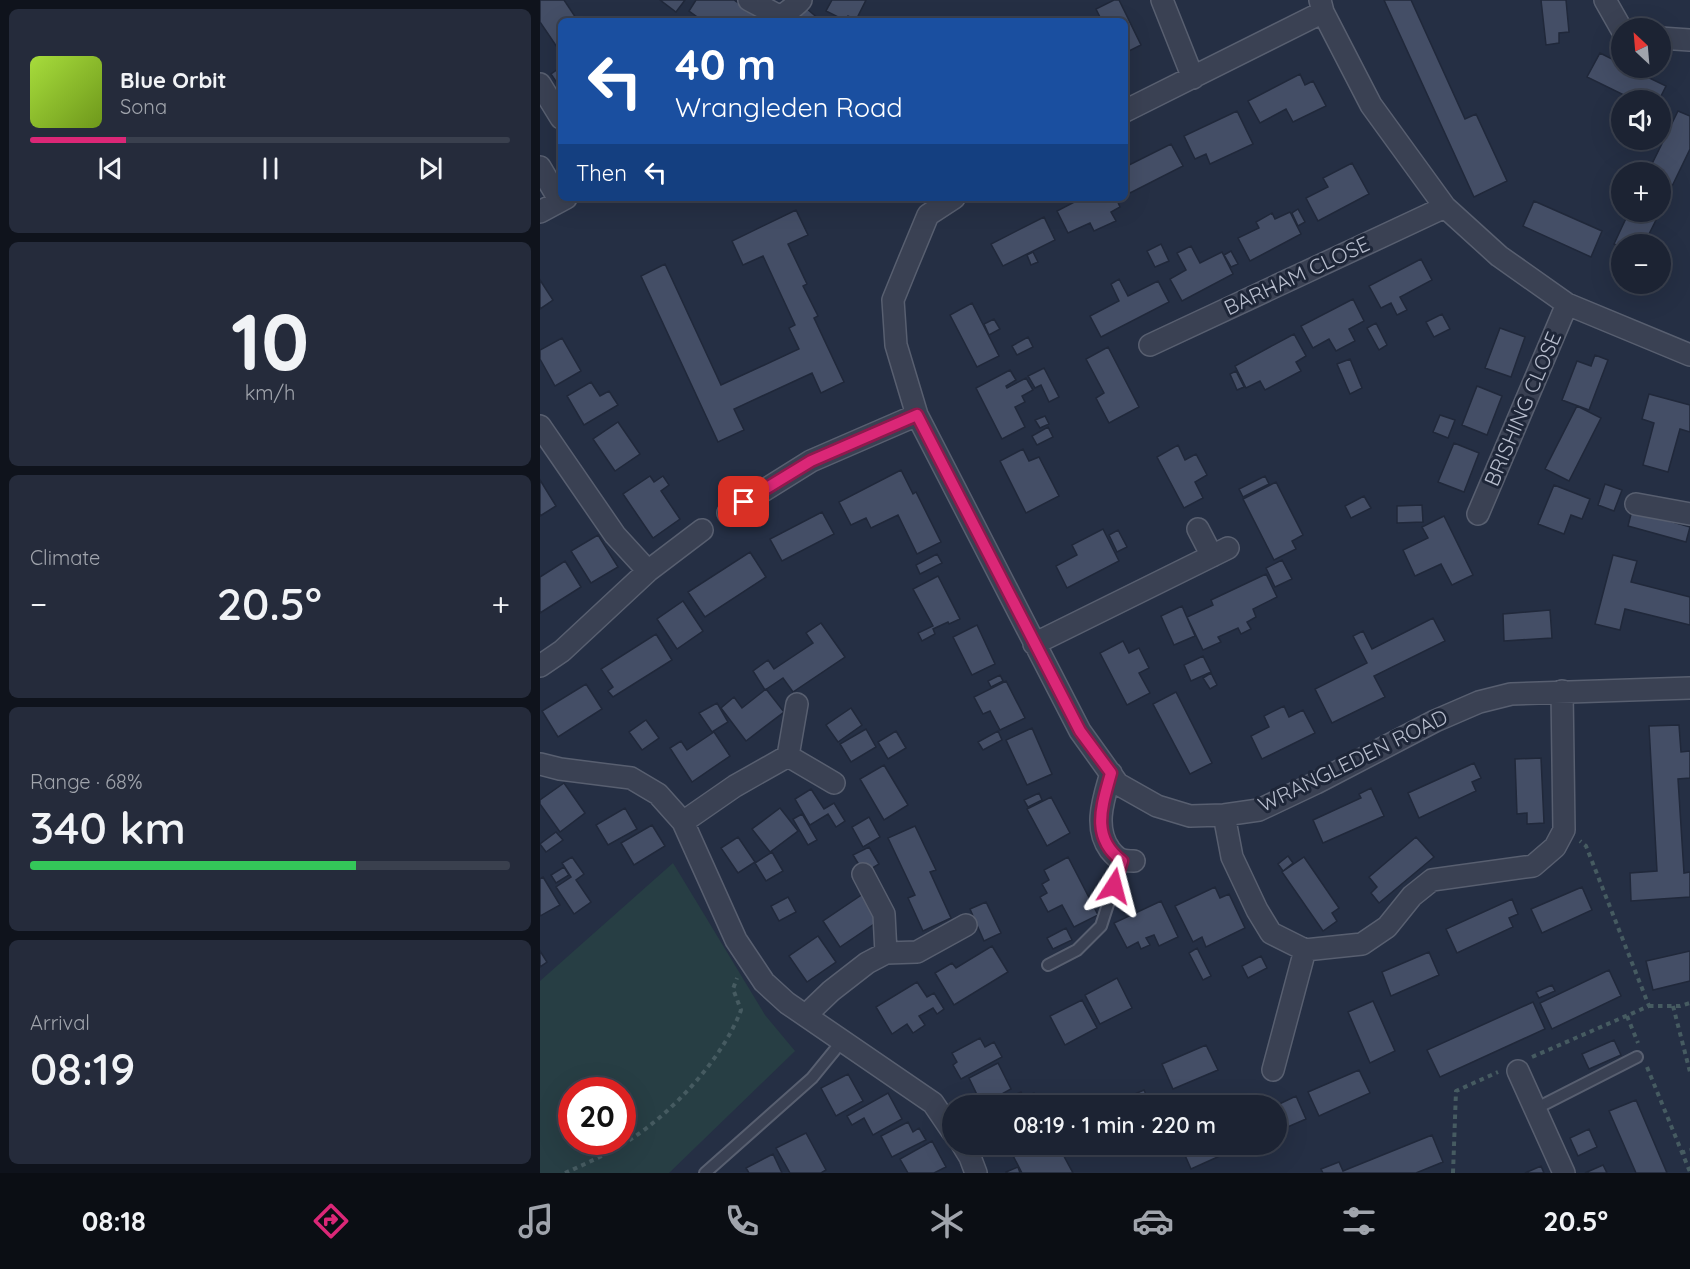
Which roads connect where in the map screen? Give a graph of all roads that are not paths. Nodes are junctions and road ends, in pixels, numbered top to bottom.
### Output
1 (749, 0) edge
2 (801, 0) edge
3 (1162, 0) edge
4 (1605, 0) edge
5 (1322, 6) edge
6 (778, 18) edge
7 (781, 18) edge
8 (1615, 18) edge
9 (1671, 39) edge
10 (1690, 40) edge
11 (1193, 78) junction
12 (540, 84) edge
13 (1128, 110) edge
14 (558, 113) edge
15 (540, 167) edge
16 (558, 193) edge
17 (561, 201) edge
18 (949, 201) edge
19 (1445, 207) junction
20 (540, 212) edge
21 (1567, 304) junction
22 (1150, 345) dead end
23 (1690, 355) edge
24 (917, 415) junction
25 (540, 426) edge
26 (1636, 504) dead end
27 (728, 513) dead end
28 (1478, 513) dead end
29 (1690, 514) edge
30 (1197, 529) dead end
31 (702, 530) dead end
32 (648, 571) junction
33 (1034, 644) junction
34 (540, 666) edge
35 (1690, 688) edge
36 (1562, 691) junction
37 (797, 704) dead end
38 (788, 756) junction
39 (540, 764) edge
40 (1111, 773) junction
41 (834, 783) dead end
42 (1224, 815) junction
43 (683, 822) junction
44 (1128, 861) joint
45 (863, 874) dead end
46 (966, 925) dead end
47 (1305, 950) junction
48 (886, 953) junction
49 (1048, 965) dead end
50 (806, 1015) junction
51 (843, 1040) junction
52 (1638, 1051) road end
53 (1516, 1067) road end
54 (1273, 1070) dead end
55 (1535, 1109) junction
56 (942, 1116) edge
57 (969, 1155) edge
58 (705, 1173) edge
59 (976, 1173) edge
60 (1564, 1173) edge

1 - 6 street
2 - 7 street
3 - 11 street
4 - 8 street
5 - 11 street
5 - 19 street
9 - 10 street
11 - 13 street
12 - 14 street
15 - 16 street
17 - 20 street
18 - 24 street, WRANGLEDEN ROAD
19 - 21 street
19 - 22 street, BARHAM CLOSE
21 - 23 street
21 - 28 street, BRISHING CLOSE
24 - 27 street
24 - 33 street, WRANGLEDEN ROAD
25 - 32 street
26 - 29 street
30 - 33 street
31 - 32 street
32 - 34 street
33 - 40 street, WRANGLEDEN ROAD
35 - 36 street, WRANGLEDEN ROAD
36 - 42 street, WRANGLEDEN ROAD
36 - 47 street
37 - 38 street
38 - 41 street
38 - 43 street
39 - 43 street
40 - 42 street, WRANGLEDEN ROAD
40 - 44 street
42 - 47 street
43 - 50 street
44 - 49 lane
45 - 48 street
46 - 48 street
47 - 54 street
48 - 50 street
50 - 51 street
51 - 56 street
51 - 58 lane
52 - 55 lane
53 - 55 street
55 - 60 street
57 - 59 street

